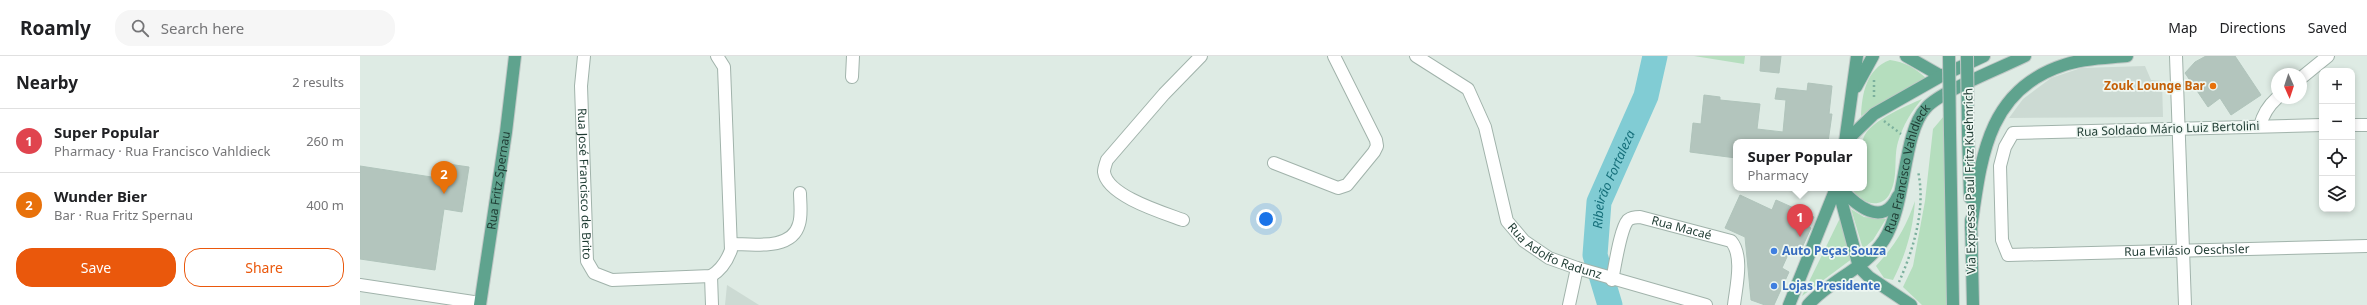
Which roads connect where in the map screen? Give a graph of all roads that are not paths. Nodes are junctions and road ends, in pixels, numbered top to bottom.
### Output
1 (514, 56) edge
2 (584, 56) edge
3 (717, 56) edge
4 (852, 56) edge
5 (1201, 56) edge
6 (1334, 56) edge
7 (1416, 56) edge
8 (1857, 56) edge
9 (1873, 56) edge
10 (1906, 56) edge
11 (1949, 56) edge
12 (1967, 56) edge
13 (1984, 56) edge
14 (2025, 56) edge
15 (2127, 56) edge
16 (2176, 56) edge
17 (2328, 56) edge
18 (2307, 73) edge
19 (1941, 76) junction
20 (852, 77) dead end
21 (1852, 94) junction
22 (2271, 103) edge
23 (2355, 125) edge
24 (2367, 125) edge
25 (2260, 126) junction
26 (2319, 126) edge
27 (2178, 128) junction
28 (1845, 139) edge
29 (1848, 139) edge
30 (1274, 162) dead end
31 (1903, 186) junction
32 (1837, 191) edge
33 (1839, 191) edge
34 (1841, 191) edge
35 (800, 193) dead end
36 (1183, 220) dead end
37 (1971, 228) junction
38 (731, 244) junction
39 (2367, 246) edge
40 (2184, 251) junction
41 (2008, 255) joint
42 (1859, 267) junction
43 (1583, 270) junction
44 (711, 276) junction
45 (1610, 279) junction
46 (360, 285) edge
47 (480, 304) edge
48 (712, 305) edge
49 (1569, 305) edge
50 (1706, 305) edge
51 (1734, 305) edge
52 (1788, 305) edge
53 (1808, 305) edge
54 (1911, 305) edge
55 (1953, 305) edge
56 (1973, 305) edge
57 (2185, 305) edge

1 - 47 main road, Rua Fritz Spernau
2 - 44 street, Rua José Francisco de Brito
3 - 38 street
4 - 20 street
5 - 36 street
6 - 30 street
7 - 43 street, Rua Adolfo Radunz
8 - 21 main road
9 - 21 main road
10 - 19 main road
11 - 55 main road, Via Expressa Paul Fritz Kuehnrich, bridge
12 - 37 main road, Via Expressa Paul Fritz Kuehnrich, bridge
13 - 19 main road, Rua Francisco Vahldieck
14 - 31 main road, Rua Francisco Vahldieck
15 - 37 main road
16 - 27 street
17 - 18 street
19 - 29 main road, Rua Francisco Vahldieck
21 - 28 main road
22 - 25 street
23 - 24 street
25 - 26 street, Rua Soldado Mário Luiz Bertolini
25 - 27 street, Rua Soldado Mário Luiz Bertolini
27 - 40 street
27 - 41 street, Rua Soldado Mário Luiz Bertolini
31 - 34 main road
31 - 42 main road, Rua Francisco Vahldieck
32 - 52 main road
33 - 42 main road
35 - 38 street
37 - 56 main road, Via Expressa Paul Fritz Kuehnrich
38 - 44 street
39 - 40 street, Rua Evilásio Oeschsler
40 - 41 street, Rua Evilásio Oeschsler
40 - 57 street
42 - 53 main road, Rua Francisco Vahldieck
42 - 54 main road
43 - 45 street, Rua Adolfo Radunz
43 - 49 street
44 - 48 street
45 - 50 street, Rua Adolfo Radunz
45 - 51 street, Rua Macaé
46 - 47 street

